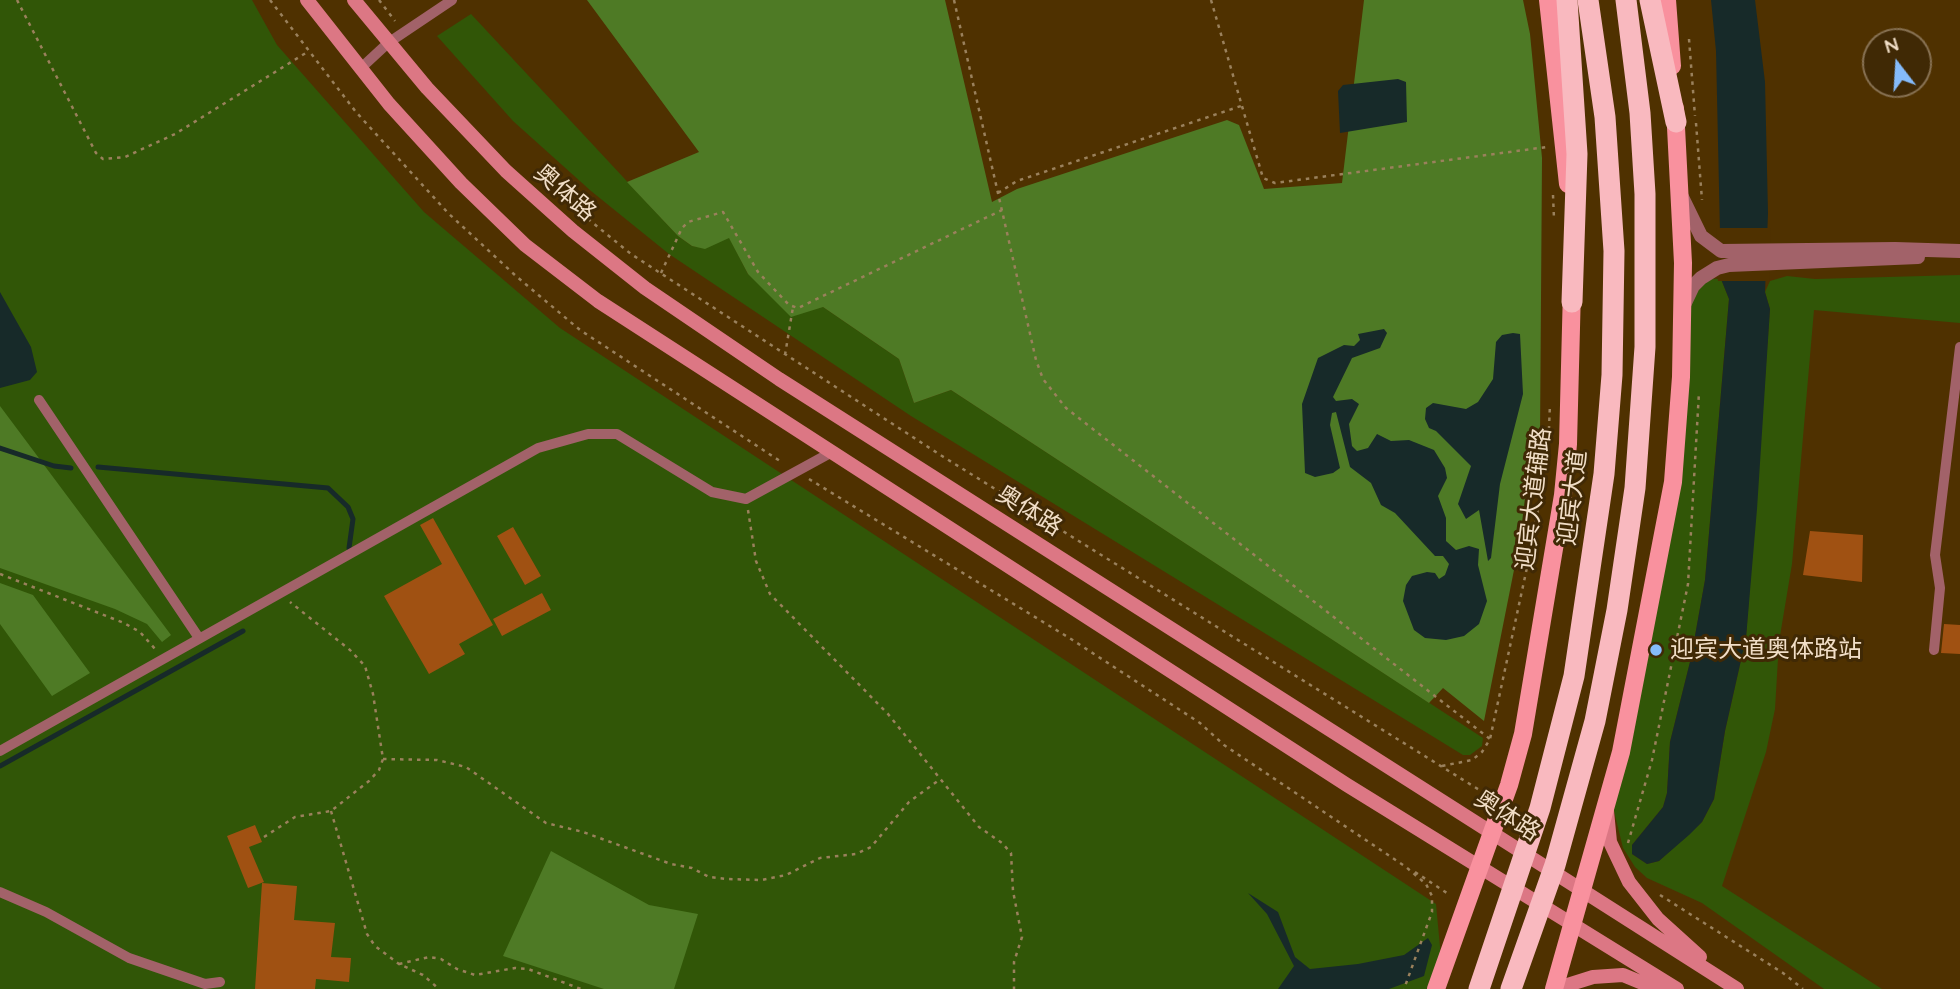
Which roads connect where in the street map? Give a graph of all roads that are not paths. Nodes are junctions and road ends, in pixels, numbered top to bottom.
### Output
1 (307, 0) edge
2 (354, 0) edge
3 (452, 0) edge
4 (1548, 0) edge
5 (1567, 0) edge
6 (1588, 0) edge
7 (1626, 0) edge
8 (1650, 0) edge
9 (1667, 0) edge
10 (388, 43) junction
11 (361, 68) junction
12 (1676, 122) junction
13 (1682, 197) junction
14 (1960, 252) edge
15 (1572, 302) junction
16 (1682, 310) junction
17 (1960, 347) edge
18 (39, 400) dead end
19 (832, 452) junction
20 (199, 638) junction
21 (1934, 650) dead end
22 (0, 751) edge
23 (1606, 811) junction
24 (1492, 833) junction
25 (1480, 865) junction
26 (1583, 891) junction
27 (0, 892) edge
28 (1574, 924) junction
29 (220, 982) dead end
30 (1733, 986) edge
31 (1436, 989) edge
32 (1479, 989) edge
33 (1511, 989) edge
34 (1555, 989) edge
35 (1657, 989) edge
36 (1677, 989) edge

1 - 11 main road
2 - 10 main road, 奥体路
3 - 10 lane
4 - 15 main road, 迎宾大道辅路
5 - 15 highway
6 - 32 highway, 迎宾大道, bridge
7 - 33 highway, bridge
8 - 12 highway
9 - 12 main road
10 - 11 lane
10 - 24 main road, 奥体路
11 - 19 main road
12 - 13 main road
13 - 14 street
13 - 16 main road
14 - 16 street
15 - 24 main road, 迎宾大道辅路
16 - 23 main road
17 - 21 lane
18 - 20 lane
19 - 20 lane
19 - 25 main road
20 - 22 lane
23 - 26 main road
23 - 30 main road
24 - 25 main road, 迎宾大道辅路
24 - 26 main road, 奥体路
25 - 28 main road
25 - 31 main road, 迎宾大道辅路
26 - 28 main road
26 - 30 main road, 奥体路
27 - 29 lane
28 - 34 main road
28 - 36 main road
34 - 35 main road

